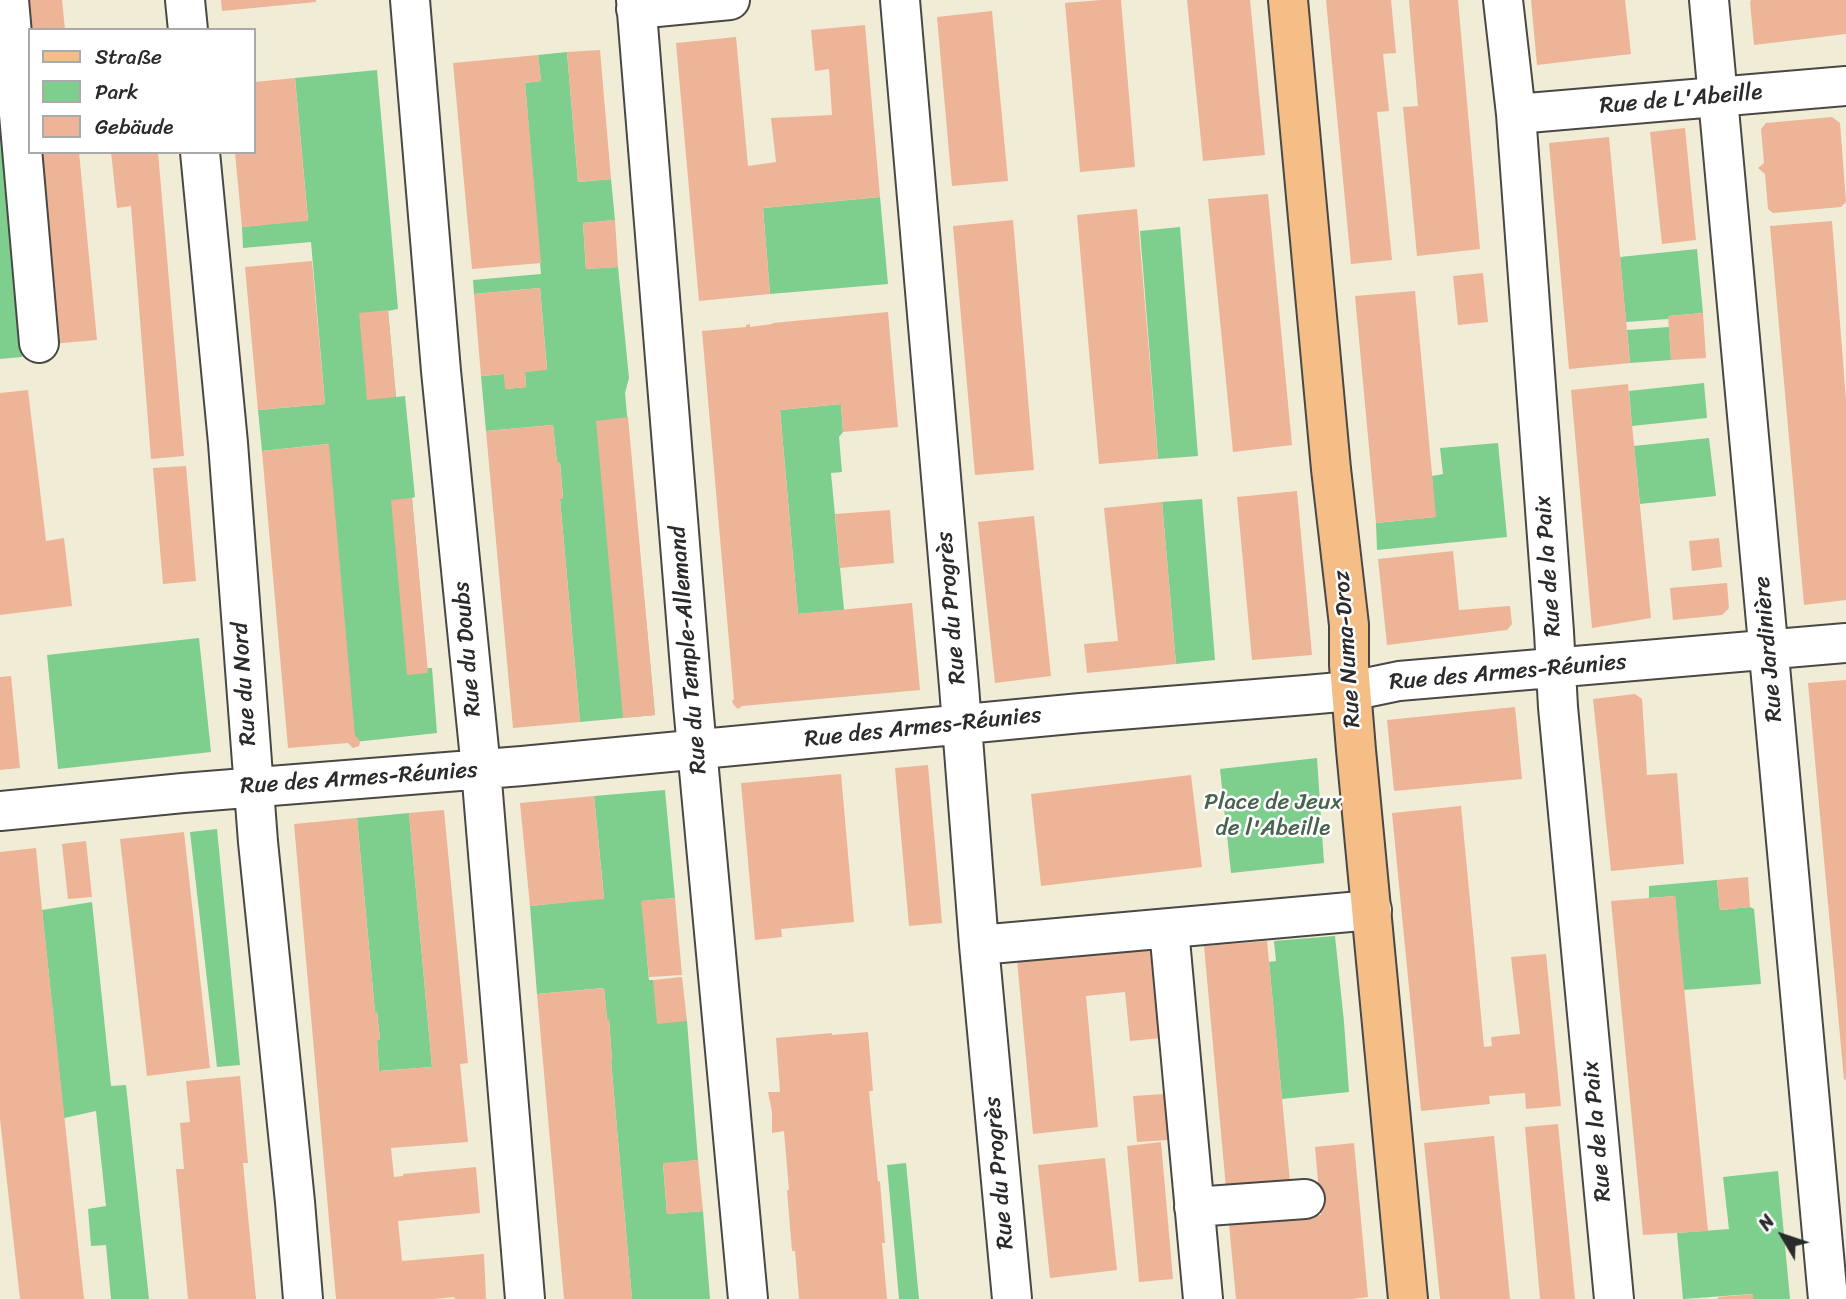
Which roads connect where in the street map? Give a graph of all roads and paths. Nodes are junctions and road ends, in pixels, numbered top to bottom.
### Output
1 (9, 0) edge
2 (185, 0) edge
3 (410, 0) edge
4 (730, 0) edge
5 (900, 0) edge
6 (1287, 0) edge
7 (1503, 0) edge
8 (1709, 0) edge
9 (636, 5) edge
10 (188, 28) edge
11 (1846, 86) edge
12 (1718, 96) junction
13 (1516, 114) junction
14 (200, 154) edge
15 (39, 343) dead end
16 (1846, 643) edge
17 (1769, 649) junction
18 (1556, 668) junction
19 (1351, 691) junction
20 (962, 724) junction
21 (697, 750) junction
22 (481, 769) junction
23 (253, 787) junction
24 (0, 811) edge
25 (1372, 910) junction
26 (1169, 929) junction
27 (979, 945) junction
28 (1305, 1199) dead end
29 (1194, 1207) junction
30 (303, 1299) edge
31 (525, 1299) edge
32 (748, 1299) edge
33 (1012, 1299) edge
34 (1203, 1299) edge
35 (1408, 1299) edge
36 (1614, 1299) edge
37 (1828, 1299) edge

1 - 15 street
2 - 10 street
3 - 22 street, Rue du Doubs
4 - 9 street
5 - 20 street, Rue du Progrès
6 - 19 main road, Rue Numa-Droz
7 - 13 street, Rue de la Paix
8 - 12 street, Rue Jardinière
9 - 21 street, Rue du Temple-Allemand
11 - 12 street, Rue de L'Abeille
12 - 13 street, Rue de L'Abeille
12 - 17 street, Rue Jardinière
13 - 18 street, Rue de la Paix
14 - 23 street, Rue du Nord
16 - 17 street, Rue des Armes-Réunies
17 - 18 street, Rue des Armes-Réunies
17 - 37 street, Rue Jardinière
18 - 19 street, Rue des Armes-Réunies
18 - 36 street, Rue de la Paix
19 - 20 street, Rue des Armes-Réunies
19 - 25 main road, Rue Numa-Droz
20 - 21 street, Rue des Armes-Réunies
20 - 27 street, Rue du Progrès
21 - 22 street, Rue des Armes-Réunies
21 - 32 street, Rue du Temple-Allemand
22 - 23 street, Rue des Armes-Réunies
22 - 31 street, Rue du Doubs
23 - 24 street, Rue des Armes-Réunies
23 - 30 street, Rue du Nord
25 - 26 street
25 - 35 main road, Rue Numa-Droz
26 - 27 street
26 - 29 street
27 - 33 street, Rue du Progrès
28 - 29 street
29 - 34 street

